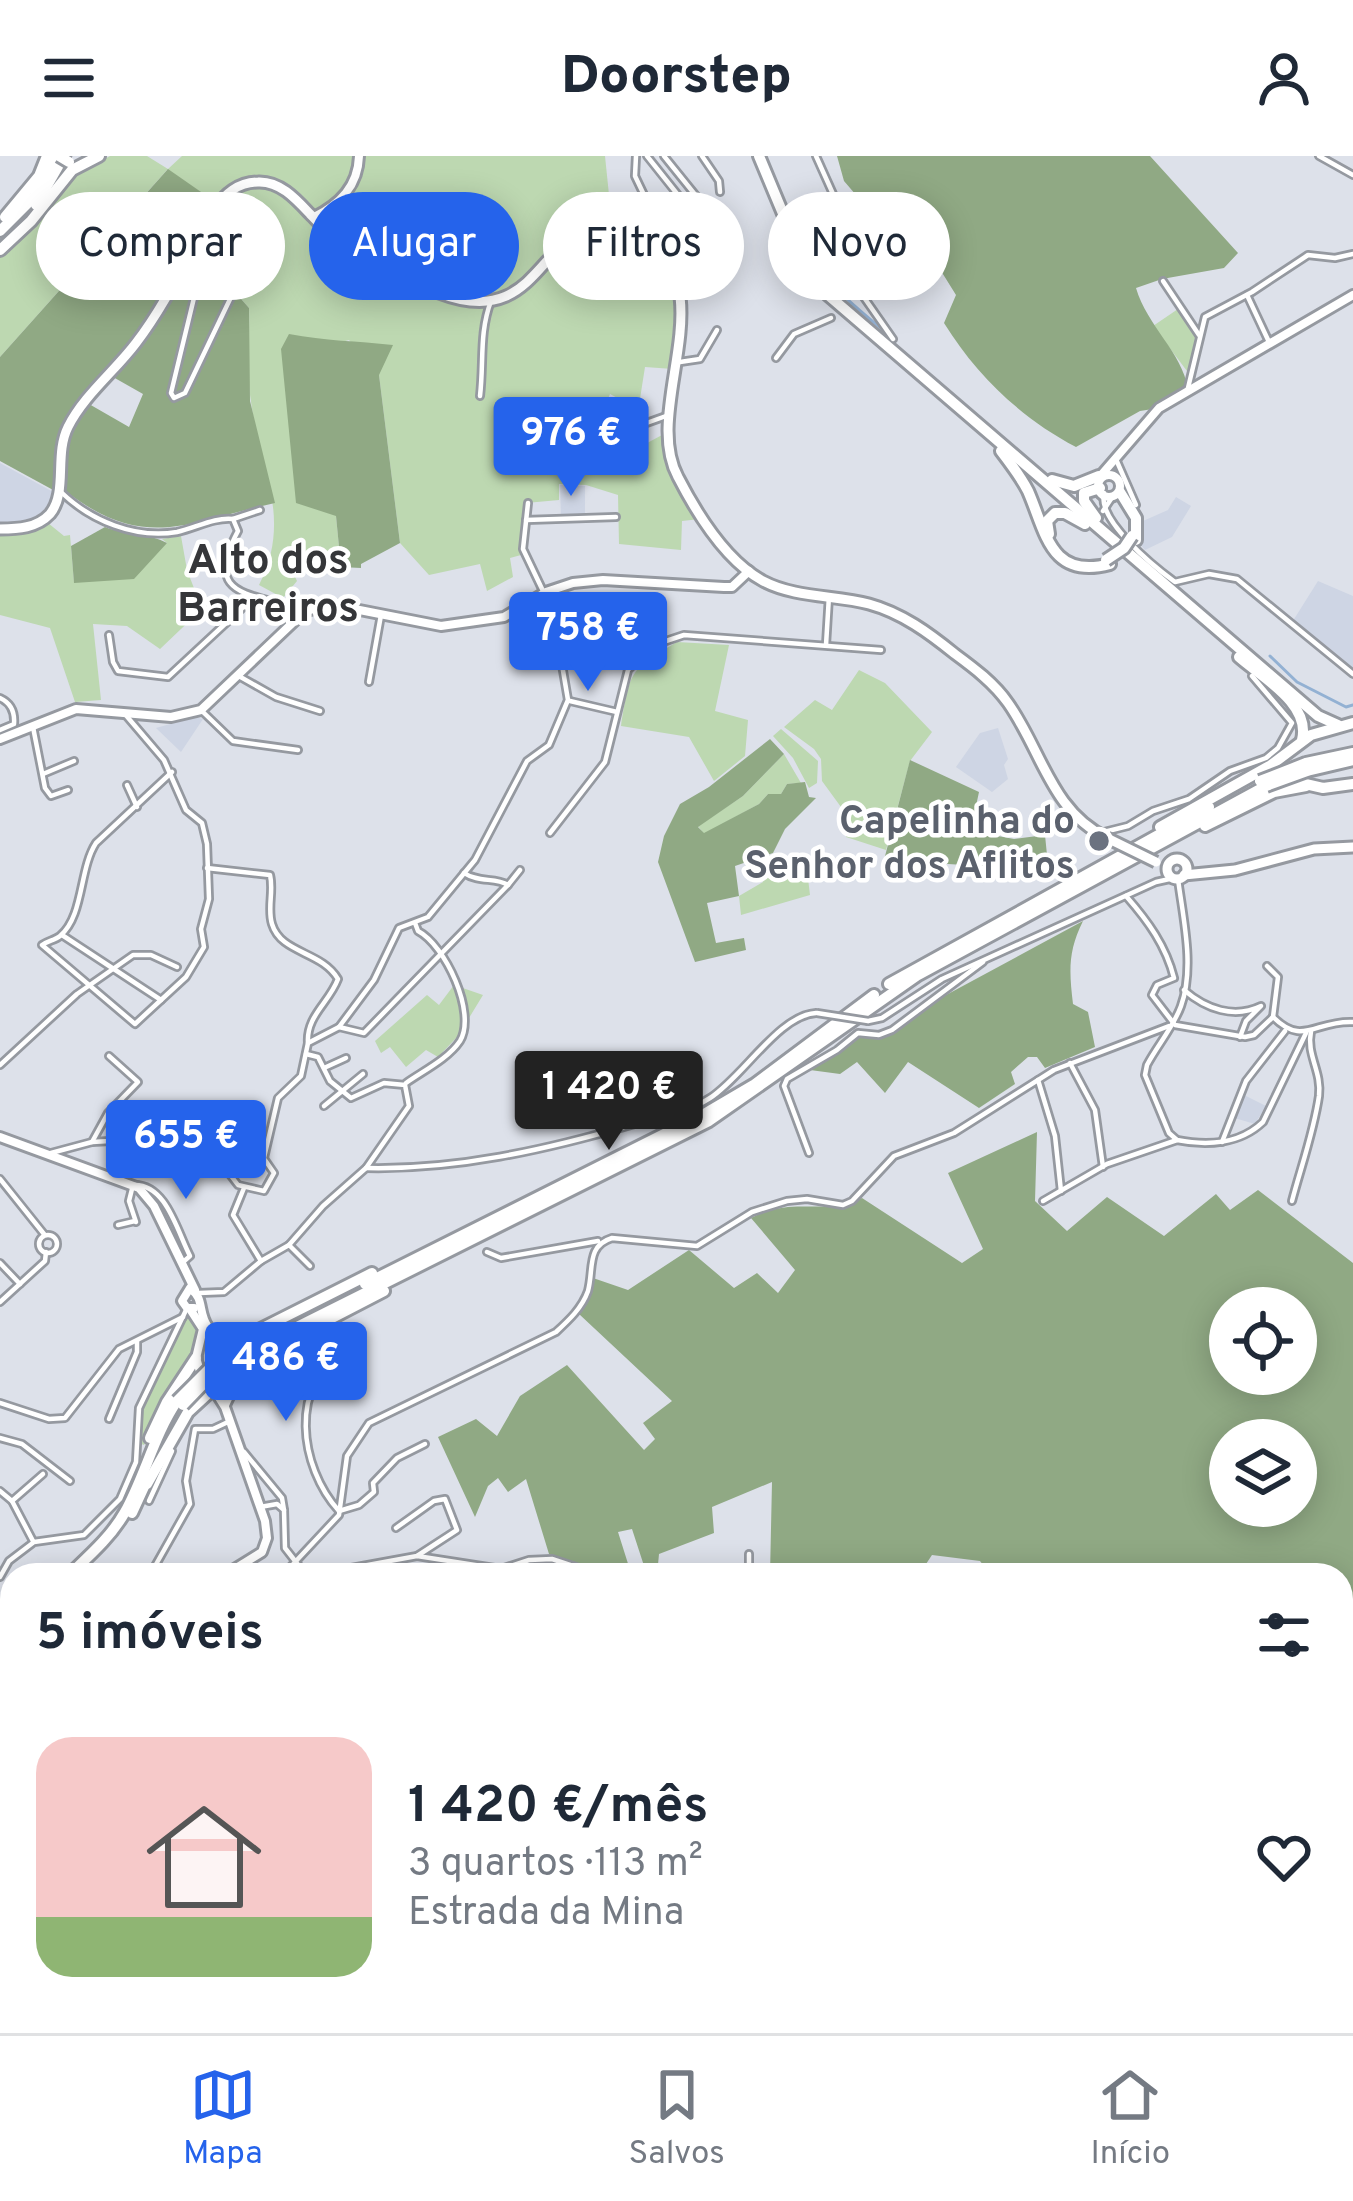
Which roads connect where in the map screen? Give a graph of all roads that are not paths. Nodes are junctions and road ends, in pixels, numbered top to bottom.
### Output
1 (47, 156) edge
2 (99, 156) edge
3 (359, 156) edge
4 (647, 156) edge
5 (664, 156) edge
6 (702, 156) edge
7 (755, 156) edge
8 (816, 156) edge
9 (1319, 156) edge
10 (633, 158) edge
11 (66, 159) edge
12 (1353, 175) edge
13 (230, 192) edge
14 (347, 192) edge
15 (642, 192) edge
16 (720, 192) dead end
17 (309, 213) edge
18 (0, 221) edge
19 (0, 231) edge
20 (0, 246) edge
21 (1353, 254) edge
22 (543, 266) edge
23 (1163, 281) dead end
24 (1247, 295) junction
25 (1353, 295) edge
26 (164, 300) edge
27 (193, 300) edge
28 (230, 300) edge
29 (459, 300) edge
30 (678, 300) edge
31 (491, 302) junction
32 (831, 318) dead end
33 (717, 330) dead end
34 (1199, 335) junction
35 (893, 339) dead end
36 (1269, 342) junction
37 (776, 358) dead end
38 (678, 362) junction
39 (1188, 389) junction
40 (480, 396) dead end
41 (668, 415) junction
42 (590, 432) dead end
43 (1001, 451) junction
44 (1114, 458) junction
45 (1038, 473) junction
46 (1108, 487) junction
47 (59, 496) junction
48 (528, 503) dead end
49 (1136, 505) dead end
50 (260, 510) dead end
51 (616, 518) dead end
52 (233, 519) junction
53 (526, 520) junction
54 (1085, 524) junction
55 (0, 529) edge
56 (1113, 539) junction
57 (1107, 562) junction
58 (749, 571) junction
59 (546, 592) junction
60 (830, 596) junction
61 (253, 598) junction
62 (304, 612) junction
63 (381, 615) junction
64 (109, 635) dead end
65 (826, 645) junction
66 (881, 650) dead end
67 (1353, 674) edge
68 (237, 675) junction
69 (1252, 676) dead end
70 (369, 682) dead end
71 (0, 698) edge
72 (568, 700) junction
73 (201, 710) junction
74 (320, 711) dead end
75 (617, 712) junction
76 (124, 713) junction
77 (1353, 723) edge
78 (33, 725) junction
79 (1338, 725) junction
80 (0, 735) edge
81 (1298, 744) junction
82 (298, 750) dead end
83 (1353, 756) edge
84 (74, 761) dead end
85 (172, 772) junction
86 (43, 774) junction
87 (127, 785) dead end
88 (1306, 786) junction
89 (1350, 788) edge
90 (68, 790) dead end
91 (137, 807) junction
92 (550, 833) dead end
93 (1103, 836) junction
94 (1353, 847) edge
95 (1140, 849) junction
96 (205, 867) junction
97 (520, 870) dead end
98 (1175, 872) junction
99 (464, 873) junction
100 (508, 885) junction
101 (1126, 896) junction
102 (415, 923) junction
103 (59, 936) junction
104 (441, 952) junction
105 (986, 960) junction
106 (1267, 966) dead end
107 (177, 968) dead end
108 (118, 969) junction
109 (88, 986) junction
110 (1184, 990) junction
111 (161, 1000) junction
112 (1273, 1018) junction
113 (1353, 1022) edge
114 (1170, 1024) junction
115 (339, 1027) junction
116 (1286, 1031) junction
117 (1308, 1032) junction
118 (1240, 1037) junction
119 (308, 1043) junction
120 (306, 1054) junction
121 (109, 1056) dead end
122 (346, 1058) dead end
123 (1070, 1063) junction
124 (0, 1065) edge
125 (324, 1068) junction
126 (363, 1074) dead end
127 (1038, 1078) junction
128 (405, 1085) junction
129 (340, 1092) junction
130 (324, 1106) dead end
131 (0, 1137) edge
132 (1177, 1140) junction
133 (92, 1142) junction
134 (1222, 1142) junction
135 (78, 1147) junction
136 (809, 1153) dead end
137 (48, 1154) junction
138 (216, 1156) junction
139 (265, 1162) junction
140 (76, 1164) junction
141 (1103, 1167) junction
142 (367, 1168) junction
143 (0, 1179) edge
144 (133, 1185) junction
145 (244, 1188) junction
146 (1061, 1191) junction
147 (1292, 1201) dead end
148 (1043, 1202) dead end
149 (490, 1222) junction
150 (118, 1225) dead end
151 (44, 1234) junction
152 (481, 1235) junction
153 (605, 1240) junction
154 (289, 1245) junction
155 (46, 1252) junction
156 (487, 1252) dead end
157 (261, 1261) junction
158 (0, 1263) edge
159 (310, 1266) dead end
160 (20, 1284) junction
161 (2, 1297) edge
162 (194, 1299) junction
163 (224, 1339) junction
164 (136, 1340) junction
165 (259, 1342) junction
166 (202, 1345) junction
167 (346, 1349) dead end
168 (196, 1358) junction
169 (241, 1370) junction
170 (232, 1387) junction
171 (219, 1396) junction
172 (0, 1403) edge
173 (180, 1403) junction
174 (109, 1419) dead end
175 (229, 1422) junction
176 (195, 1429) junction
177 (0, 1438) edge
178 (425, 1444) dead end
179 (237, 1445) junction
180 (142, 1472) junction
181 (43, 1474) dead end
182 (70, 1481) dead end
183 (145, 1486) junction
184 (0, 1491) edge
185 (149, 1501) dead end
186 (12, 1502) junction
187 (260, 1507) junction
188 (284, 1510) junction
189 (339, 1511) junction
190 (396, 1528) dead end
191 (34, 1542) junction
192 (749, 1554) dead end
193 (417, 1556) junction
194 (8, 1563) edge
195 (80, 1563) edge
196 (91, 1563) edge
197 (157, 1563) edge
198 (248, 1563) edge
199 (295, 1563) edge
200 (298, 1563) edge
201 (378, 1563) edge
202 (466, 1563) edge
203 (526, 1563) edge
204 (566, 1563) edge
205 (749, 1563) edge

1 - 18 highway
2 - 11 highway
3 - 14 street
4 - 5 street
6 - 16 street
7 - 43 highway
7 - 45 highway
8 - 35 street
9 - 12 street
10 - 15 street
11 - 19 highway
11 - 20 highway
13 - 17 main road
21 - 24 street
22 - 31 main road
23 - 34 street
24 - 34 street
24 - 36 street
25 - 36 street
26 - 47 main road
27 - 28 street
29 - 31 main road
30 - 38 main road
31 - 40 street
32 - 37 street
33 - 38 street
34 - 39 street
36 - 39 street
38 - 41 main road
39 - 44 street
41 - 42 street
41 - 58 main road
43 - 54 highway
43 - 57 highway
44 - 46 street
44 - 49 street
45 - 46 highway
45 - 56 highway
46 - 56 highway
46 - 57 highway, bridge
46 - 67 street
47 - 52 street
47 - 55 main road
48 - 53 street
50 - 52 street
51 - 53 street
52 - 61 street
53 - 59 street
54 - 57 highway
54 - 81 highway
56 - 79 highway
58 - 59 street
58 - 60 main road
59 - 63 street
59 - 72 street
60 - 65 street
60 - 93 main road
61 - 62 street
61 - 64 street
62 - 63 street
62 - 68 street
63 - 70 street
65 - 66 street
65 - 75 street
68 - 73 street
68 - 74 street
69 - 93 street
71 - 80 street
72 - 75 street
72 - 99 street
73 - 76 street
73 - 82 street
75 - 92 street
76 - 78 street
76 - 85 street
77 - 79 highway
78 - 80 street
78 - 86 street
79 - 81 highway
81 - 88 highway
81 - 95 highway
83 - 95 highway, bridge
84 - 86 street
85 - 91 street
85 - 96 street
86 - 90 street
87 - 91 street
88 - 89 highway
88 - 95 highway
91 - 103 street
93 - 98 main road, bridge
94 - 98 main road
95 - 149 highway
95 - 152 highway
96 - 111 street
96 - 119 street
97 - 100 street
98 - 101 street
98 - 110 street
99 - 100 street
99 - 102 street
100 - 104 street
101 - 105 street
101 - 114 street
102 - 104 street
102 - 115 street
103 - 108 street
103 - 109 street
104 - 115 street
104 - 128 street
105 - 136 street
105 - 142 street, bridge
106 - 112 street
107 - 108 street
108 - 109 street
108 - 111 street
109 - 111 street
109 - 124 street
110 - 114 street
110 - 118 street
112 - 116 street
112 - 118 street
113 - 117 street
114 - 118 street
114 - 123 street
114 - 132 street
115 - 119 street
116 - 117 street
116 - 134 street
117 - 134 street
117 - 147 street
119 - 120 street
120 - 125 street
120 - 139 street
121 - 133 street
122 - 125 street
123 - 127 street
123 - 141 street
125 - 129 street
126 - 129 street
127 - 146 street
127 - 153 street
128 - 129 street
128 - 142 street
129 - 130 street
131 - 137 street
132 - 134 street
132 - 141 street
133 - 135 street
133 - 138 street
135 - 137 street
135 - 140 street
137 - 140 street
138 - 139 street
138 - 145 street
139 - 145 street
140 - 144 street
141 - 146 street
142 - 154 street
143 - 151 street
144 - 150 street
144 - 162 street
145 - 157 street
146 - 148 street
149 - 163 highway
149 - 165 highway
151 - 155 street
151 - 155 street
152 - 165 highway
152 - 169 highway
153 - 156 street
153 - 189 street
154 - 157 street
154 - 159 street
155 - 160 street
157 - 162 street
158 - 160 street
160 - 161 street
162 - 163 street
162 - 164 street
162 - 166 street
162 - 191 street
163 - 166 street
163 - 169 street
164 - 172 street
164 - 174 street
165 - 173 highway, bridge
166 - 168 street
167 - 189 street
168 - 171 street
168 - 180 highway
169 - 170 street
170 - 171 street
170 - 171 street
171 - 175 street
171 - 183 highway
173 - 180 highway
173 - 183 highway
175 - 176 street
175 - 179 street
176 - 185 street
176 - 197 street
177 - 182 street
178 - 189 street
179 - 187 street
179 - 188 street
180 - 195 highway
181 - 186 street
183 - 196 highway
184 - 186 street
186 - 191 street
187 - 188 street
187 - 198 street
188 - 199 street
189 - 200 street
190 - 193 street
191 - 194 street
192 - 205 street
193 - 201 street
193 - 202 street
203 - 204 street

